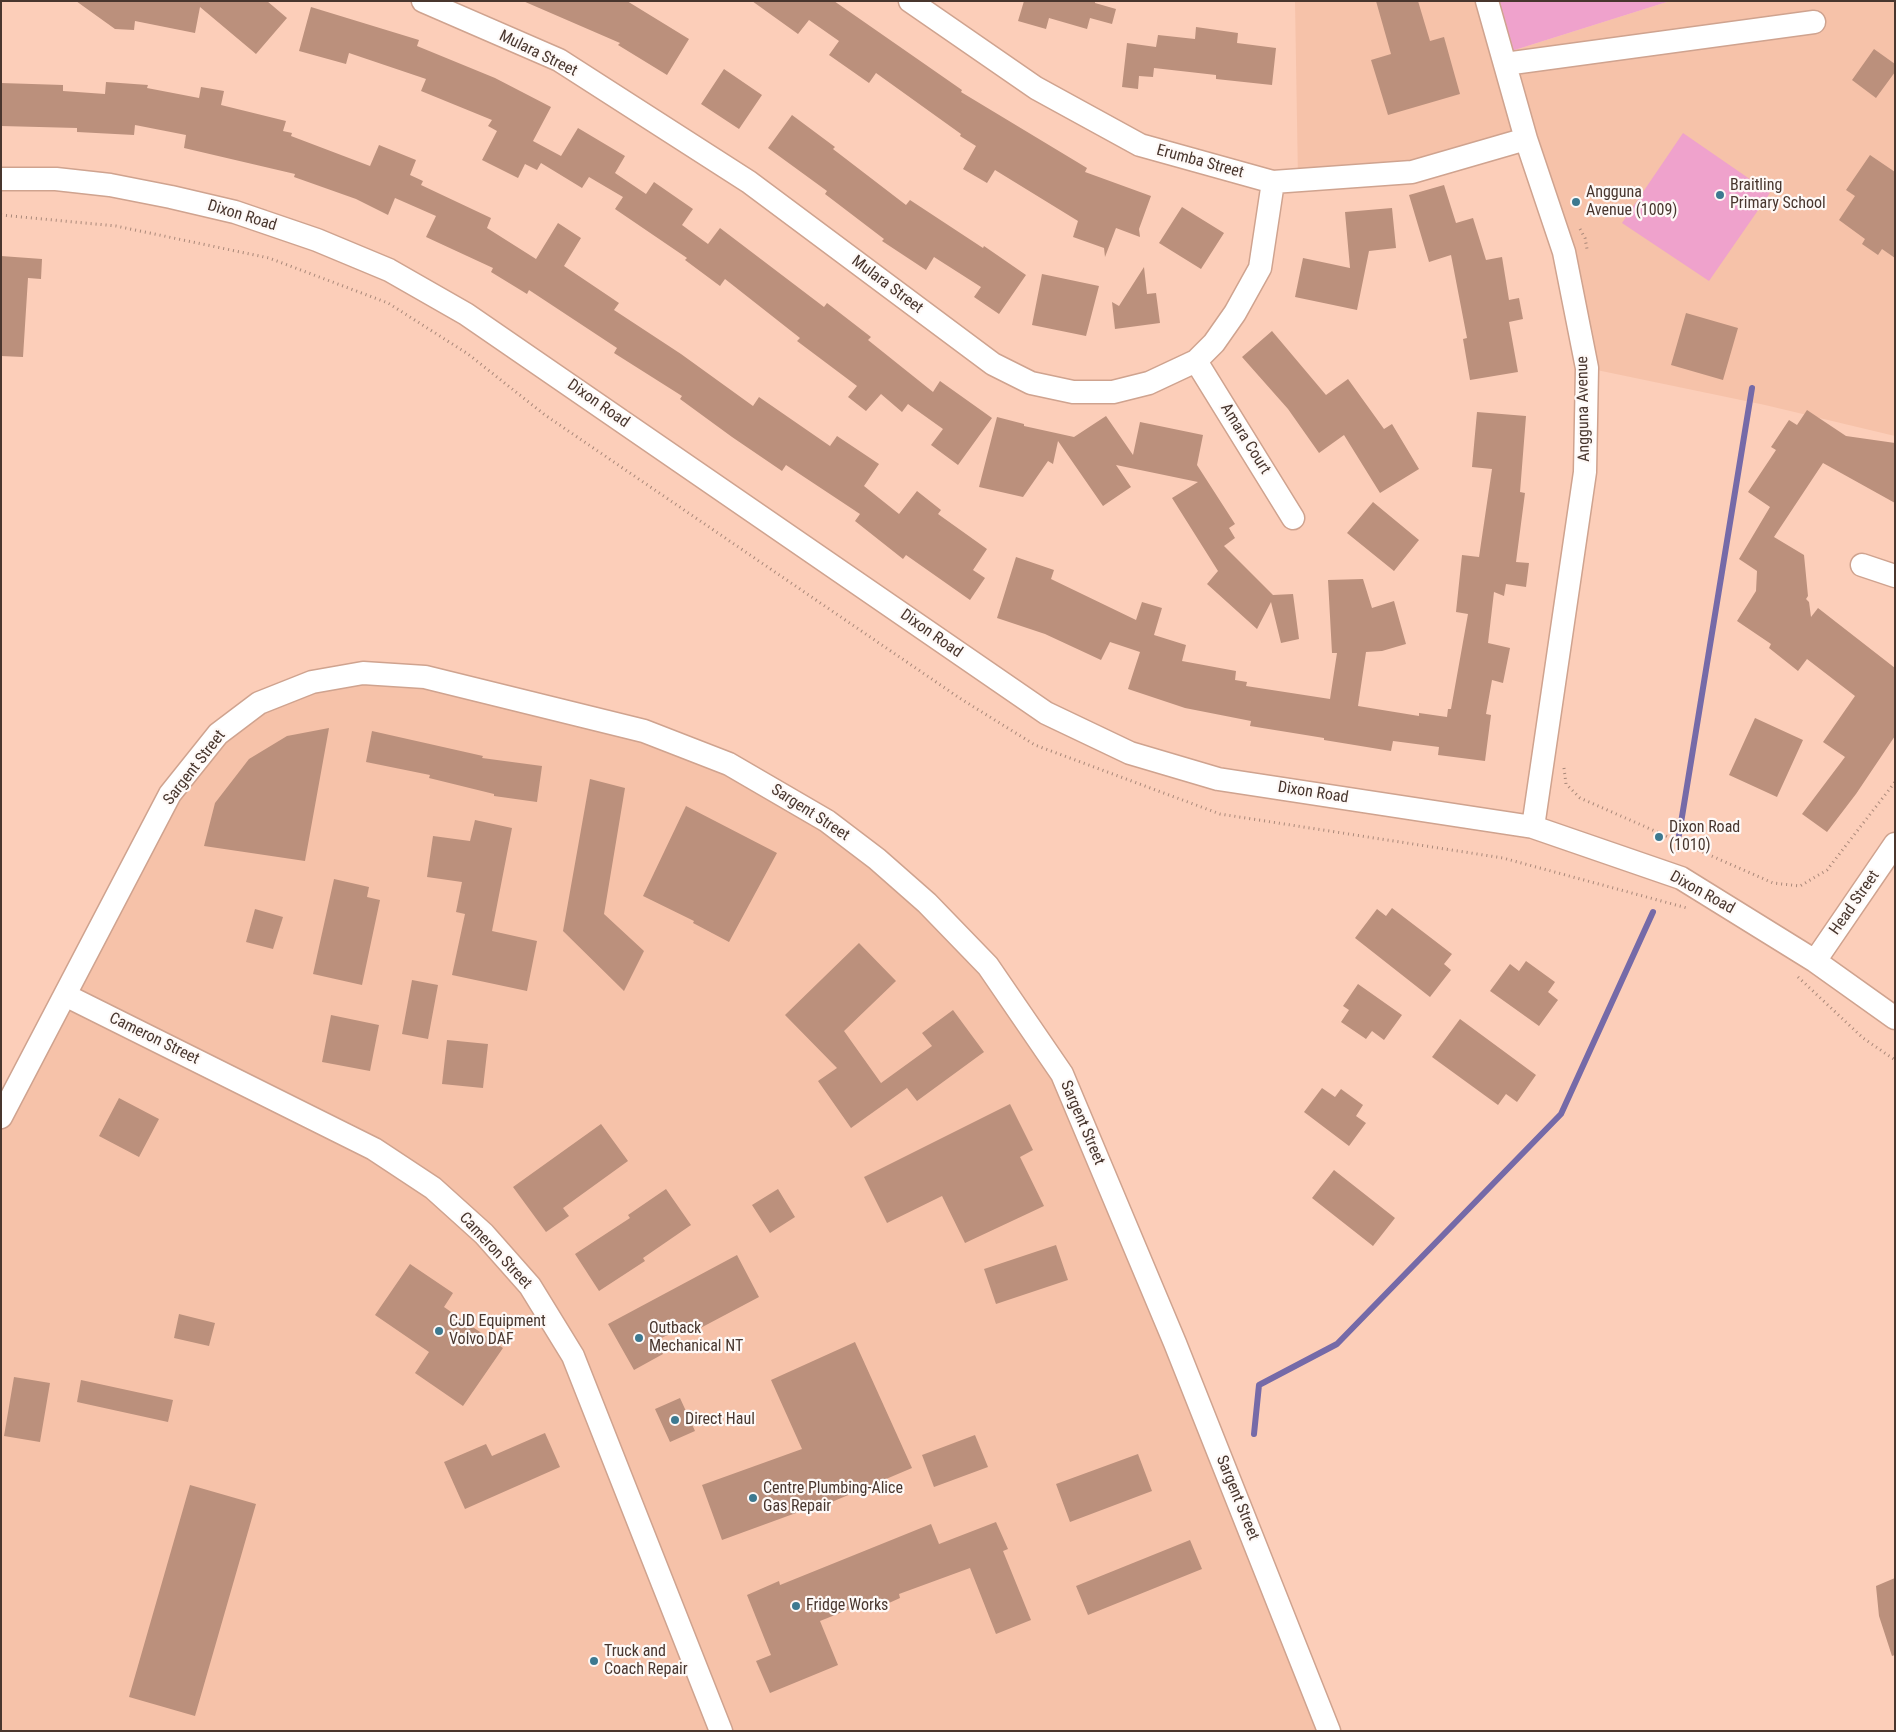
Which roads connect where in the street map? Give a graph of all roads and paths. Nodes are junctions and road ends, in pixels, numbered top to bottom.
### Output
1 (423, 1) edge
2 (910, 1) edge
3 (1486, 1) edge
4 (1814, 22) dead end
5 (1505, 64) junction
6 (1526, 139) junction
7 (1, 179) edge
8 (1273, 182) junction
9 (1576, 223) dead end
10 (1588, 258) dead end
11 (1196, 360) junction
12 (1293, 518) dead end
13 (1862, 565) dead end
14 (1895, 576) edge
15 (1564, 763) dead end
16 (1895, 782) edge
17 (1533, 827) junction
18 (1895, 844) edge
19 (1814, 961) junction
20 (65, 995) junction
21 (1895, 1018) edge
22 (1, 1117) edge
23 (721, 1731) edge
24 (1329, 1731) edge

1 - 11 street, Mulara Street
2 - 8 street, Erumba Street
3 - 5 street, Angguna Avenue
4 - 5 street
5 - 6 street, Angguna Avenue
6 - 8 street, Erumba Street
6 - 17 street, Angguna Avenue
7 - 17 street, Dixon Road
8 - 11 street, Mulara Street
9 - 10 path
11 - 12 street, Amara Court
13 - 14 street
15 - 16 path
17 - 19 street, Dixon Road
18 - 19 street, Head Street
19 - 21 street, Dixon Road
20 - 22 street, Sargent Street
20 - 23 street, Cameron Street
20 - 24 street, Sargent Street

